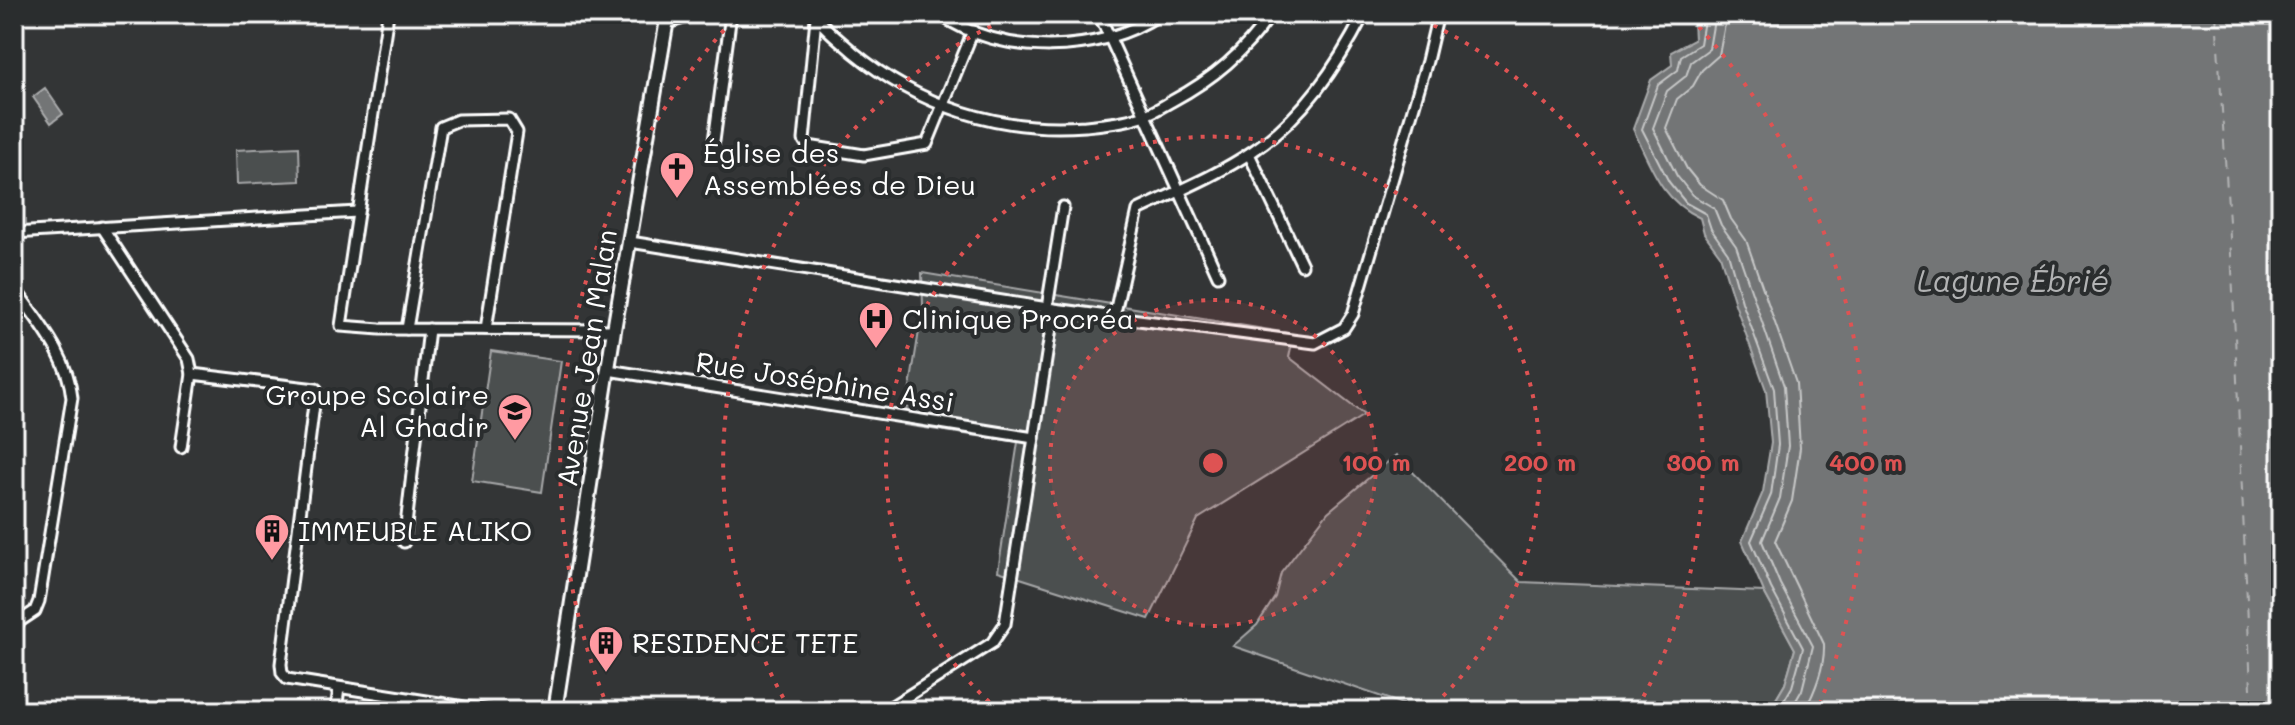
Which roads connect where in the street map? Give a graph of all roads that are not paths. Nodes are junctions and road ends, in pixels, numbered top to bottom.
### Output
1 (388, 14) edge
2 (697, 14) edge
3 (731, 14) edge
4 (939, 14) edge
5 (1099, 14) edge
6 (1160, 14) edge
7 (1271, 14) edge
8 (1364, 14) edge
9 (1438, 14) edge
10 (815, 16) edge
11 (668, 19) edge
12 (973, 31) junction
13 (1111, 39) junction
14 (942, 106) junction
15 (1145, 115) junction
16 (714, 141) dead end
17 (1249, 154) junction
18 (1181, 189) junction
19 (1063, 207) dead end
20 (357, 212) junction
21 (102, 227) junction
22 (14, 233) edge
23 (630, 242) junction
24 (1302, 265) dead end
25 (1218, 276) dead end
26 (14, 287) edge
27 (1050, 309) junction
28 (1114, 317) junction
29 (408, 324) junction
30 (487, 325) junction
31 (429, 329) junction
32 (614, 330) junction
33 (608, 370) junction
34 (192, 374) junction
35 (1034, 438) junction
36 (181, 447) dead end
37 (404, 542) dead end
38 (14, 625) edge
39 (339, 688) junction
40 (892, 709) edge
41 (336, 711) edge
42 (490, 711) edge
43 (555, 711) edge

1 - 20 street
2 - 11 street
3 - 16 street
4 - 12 street
5 - 13 street
6 - 13 street
7 - 15 street
8 - 17 street
9 - 28 street
10 - 14 street
10 - 14 street
11 - 23 main road, Avenue Jean Malan
12 - 13 street
12 - 14 street
13 - 15 street
14 - 15 street
15 - 18 street
17 - 18 street
17 - 24 street
18 - 25 street
18 - 28 street
19 - 27 street
20 - 21 street
20 - 29 street
21 - 22 street
21 - 34 street
23 - 27 street
23 - 32 main road, Avenue Jean Malan
26 - 38 street
27 - 28 street
27 - 35 street
29 - 30 street
29 - 31 street
30 - 31 street
30 - 32 street
31 - 37 street
32 - 33 main road, Avenue Jean Malan
33 - 35 street, Rue Joséphine Assi
33 - 43 main road, Avenue Jean Malan
34 - 36 street
34 - 39 street
35 - 40 street
39 - 41 street
39 - 42 street

